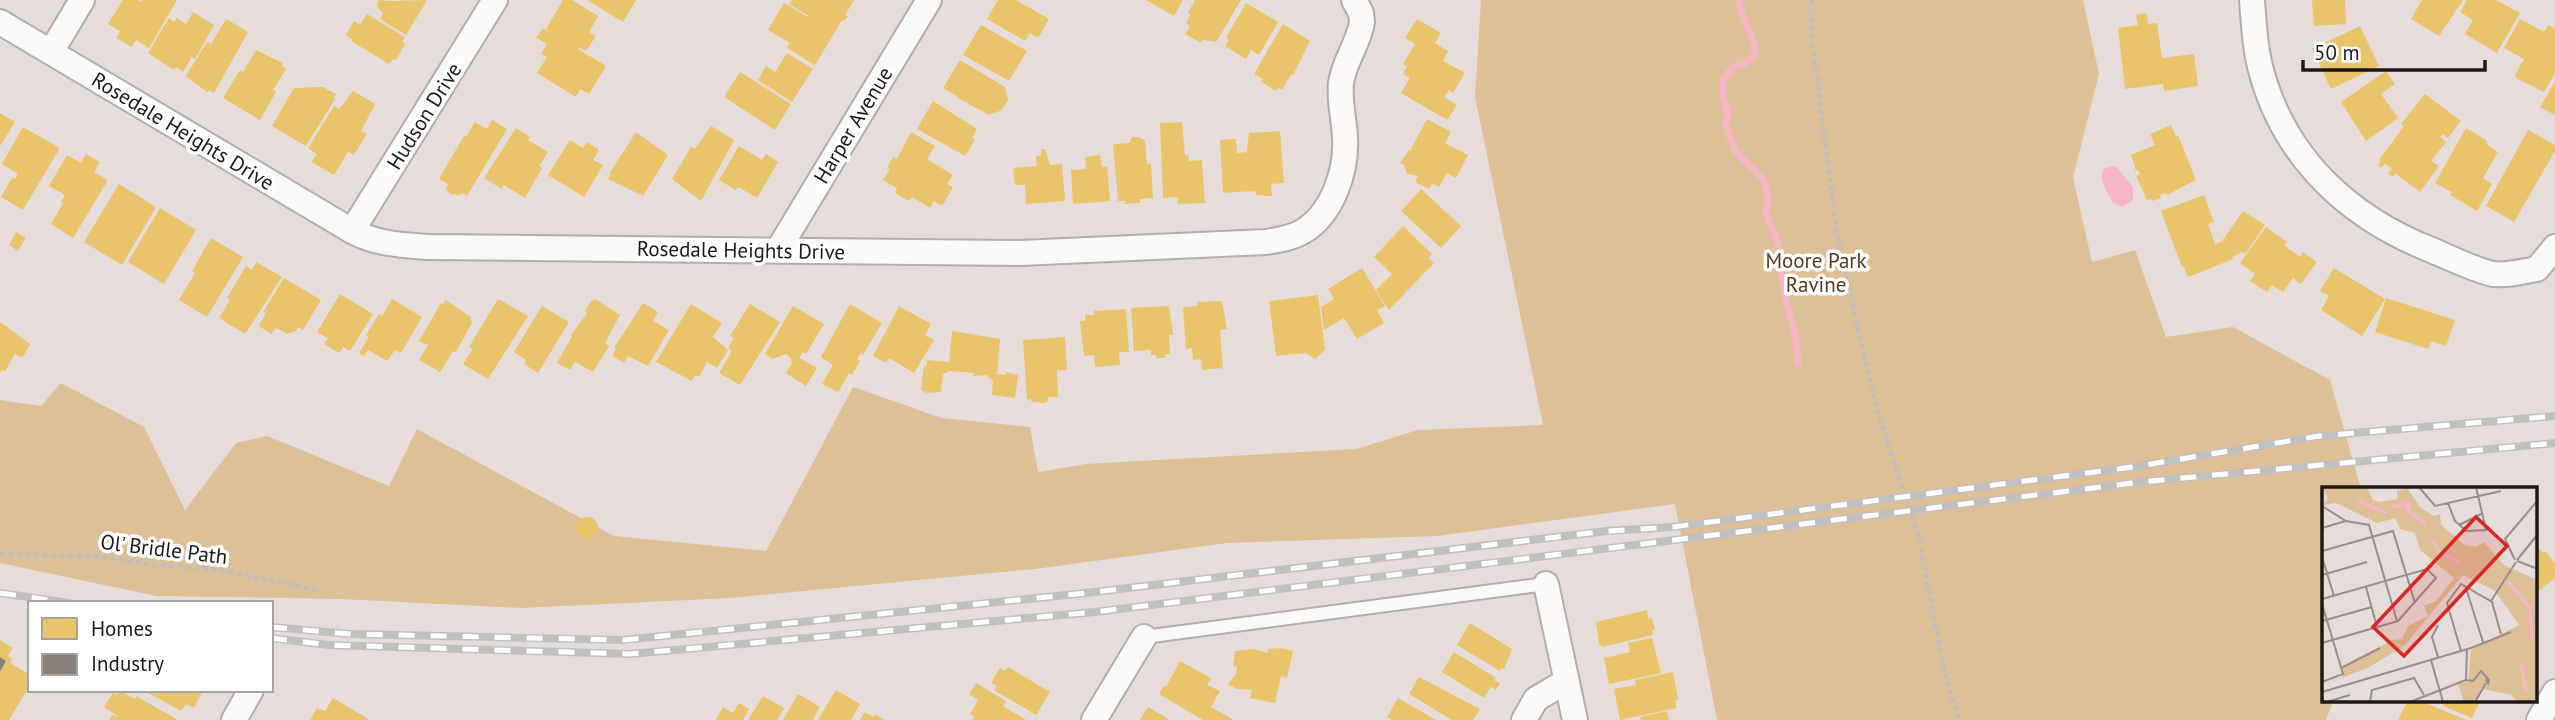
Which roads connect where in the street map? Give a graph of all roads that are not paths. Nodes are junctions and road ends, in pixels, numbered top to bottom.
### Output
1 (82, 0) edge
2 (495, 0) edge
3 (929, 0) edge
4 (2252, 0) edge
5 (1357, 6) edge
6 (0, 22) edge
7 (51, 52) junction
8 (352, 231) junction
9 (2555, 247) edge
10 (778, 250) junction
11 (1545, 584) joint
12 (1143, 637) joint
13 (1565, 682) junction
14 (250, 692) edge
15 (2555, 692) edge
16 (234, 720) edge
17 (1094, 720) edge
18 (1524, 720) edge
19 (1575, 720) edge
20 (2539, 720) edge

1 - 7 street
2 - 8 street, Hudson Drive
3 - 10 street, Harper Avenue
4 - 9 street
5 - 10 street, Rosedale Heights Drive
6 - 7 street, Rosedale Heights Drive
7 - 8 street, Rosedale Heights Drive
8 - 10 street, Rosedale Heights Drive
11 - 12 lane
11 - 13 street
12 - 17 street
13 - 18 street
13 - 19 street
14 - 16 street
15 - 20 street

